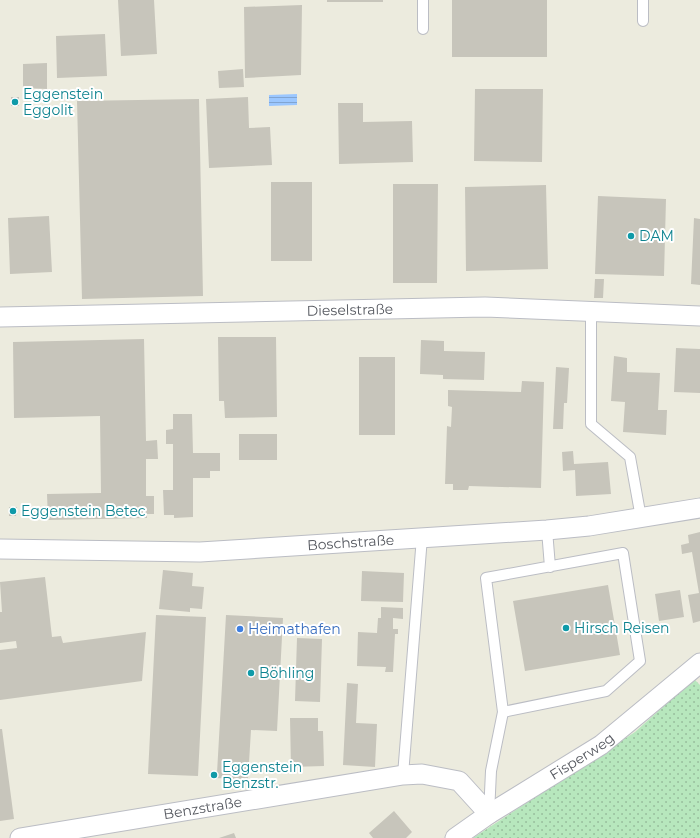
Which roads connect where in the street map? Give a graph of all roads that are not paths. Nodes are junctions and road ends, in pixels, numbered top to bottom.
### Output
1 (423, 0) edge
2 (643, 0) edge
3 (643, 21) dead end
4 (423, 29) dead end
5 (591, 311) junction
6 (0, 316) edge
7 (700, 316) edge
8 (700, 508) edge
9 (641, 518) junction
10 (547, 530) junction
11 (422, 537) junction
12 (0, 549) edge
13 (550, 567) junction
14 (700, 663) edge
15 (503, 712) junction
16 (403, 775) junction
17 (489, 814) junction
18 (20, 838) edge
19 (455, 838) edge

1 - 4 lane
2 - 3 lane
5 - 6 street, Dieselstraße
5 - 7 street, Dieselstraße
5 - 9 lane
8 - 9 street, Boschstraße
9 - 10 street, Boschstraße
10 - 11 street, Boschstraße
10 - 13 lane
11 - 12 street, Boschstraße
11 - 16 lane
13 - 15 lane
13 - 15 lane
14 - 17 street, Fisperweg
15 - 17 lane
16 - 17 street, Benzstraße
16 - 18 street, Benzstraße
17 - 19 street, Fisperweg

